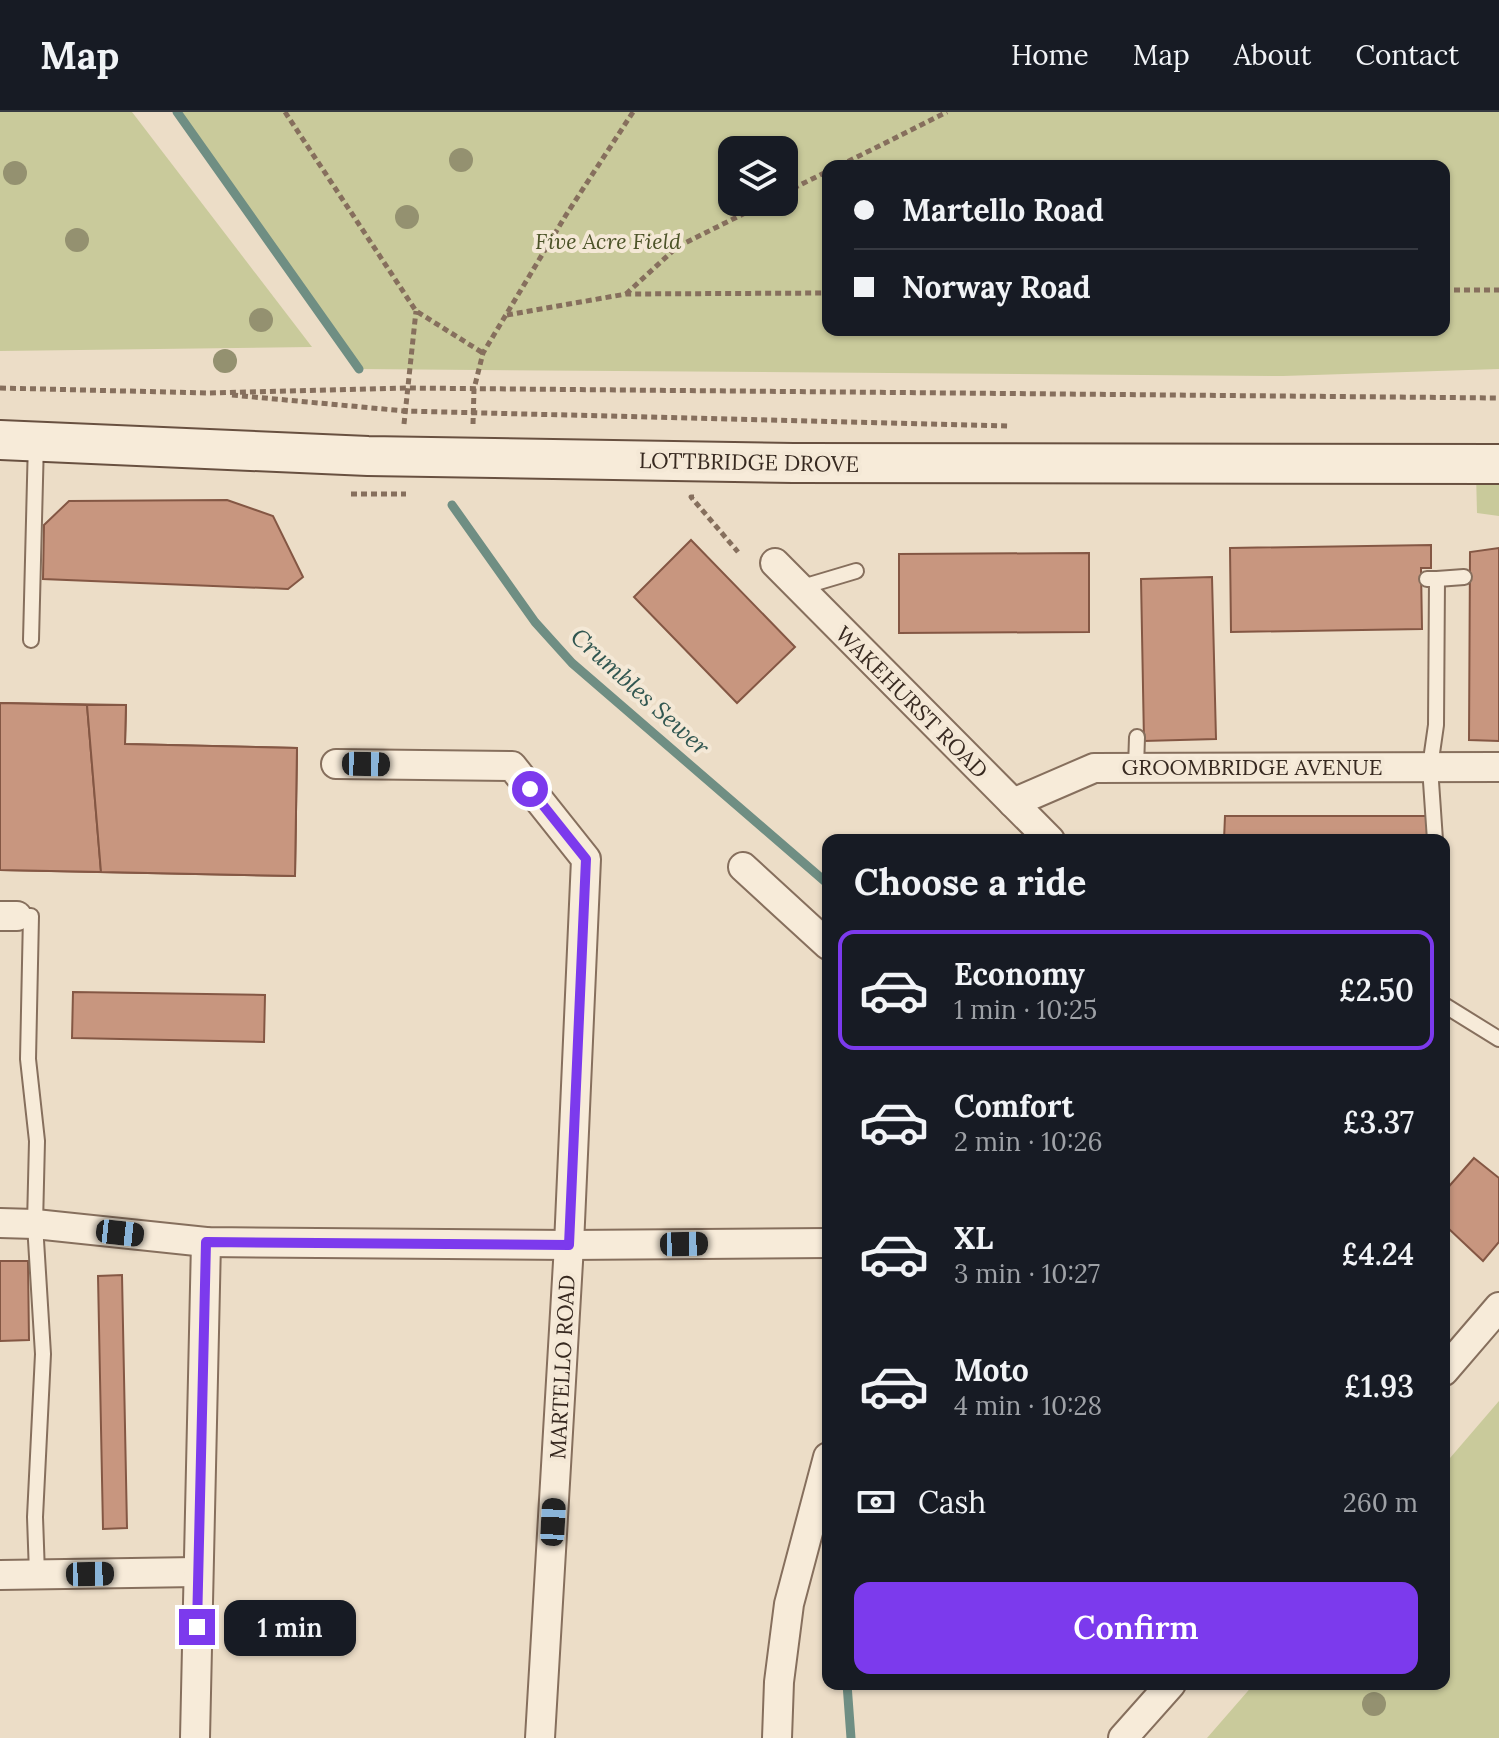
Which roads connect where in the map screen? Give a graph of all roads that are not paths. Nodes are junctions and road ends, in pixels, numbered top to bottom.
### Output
1 (18, 440) edge
2 (1499, 464) edge
3 (775, 563) dead end
4 (856, 571) dead end
5 (1464, 577) dead end
6 (799, 588) junction
7 (31, 640) dead end
8 (1137, 737) dead end
9 (336, 764) dead end
10 (1430, 767) junction
11 (1499, 767) edge
12 (1136, 768) junction
13 (1013, 803) junction
14 (1044, 834) edge
15 (1435, 834) edge
16 (743, 867) dead end
17 (9, 916) edge
18 (822, 939) edge
19 (1450, 1009) edge
20 (1499, 1039) edge
21 (0, 1223) edge
22 (35, 1224) junction
23 (206, 1242) junction
24 (822, 1243) edge
25 (569, 1245) junction
26 (1499, 1307) edge
27 (1450, 1364) edge
28 (822, 1480) edge
29 (197, 1572) junction
30 (37, 1574) junction
31 (0, 1575) edge
32 (1166, 1690) edge
33 (195, 1738) edge
34 (540, 1738) edge
35 (777, 1738) edge
36 (1123, 1738) edge

1 - 2 street, LOTTBRIDGE DROVE
1 - 7 lane
3 - 6 street, WAKEHURST ROAD
4 - 6 lane
5 - 10 lane
6 - 13 street, WAKEHURST ROAD
8 - 12 lane
9 - 25 street, MARTELLO ROAD
10 - 11 street, GROOMBRIDGE AVENUE
10 - 12 street, GROOMBRIDGE AVENUE
10 - 15 lane
12 - 13 street, GROOMBRIDGE AVENUE
13 - 14 street, WAKEHURST ROAD
16 - 18 street
17 - 22 lane
19 - 20 lane
21 - 22 street
22 - 23 street
22 - 30 lane
23 - 25 street
23 - 29 street
24 - 25 street
25 - 34 street, MARTELLO ROAD
26 - 27 street
28 - 35 street
29 - 30 street
29 - 33 street
30 - 31 street
32 - 36 street

